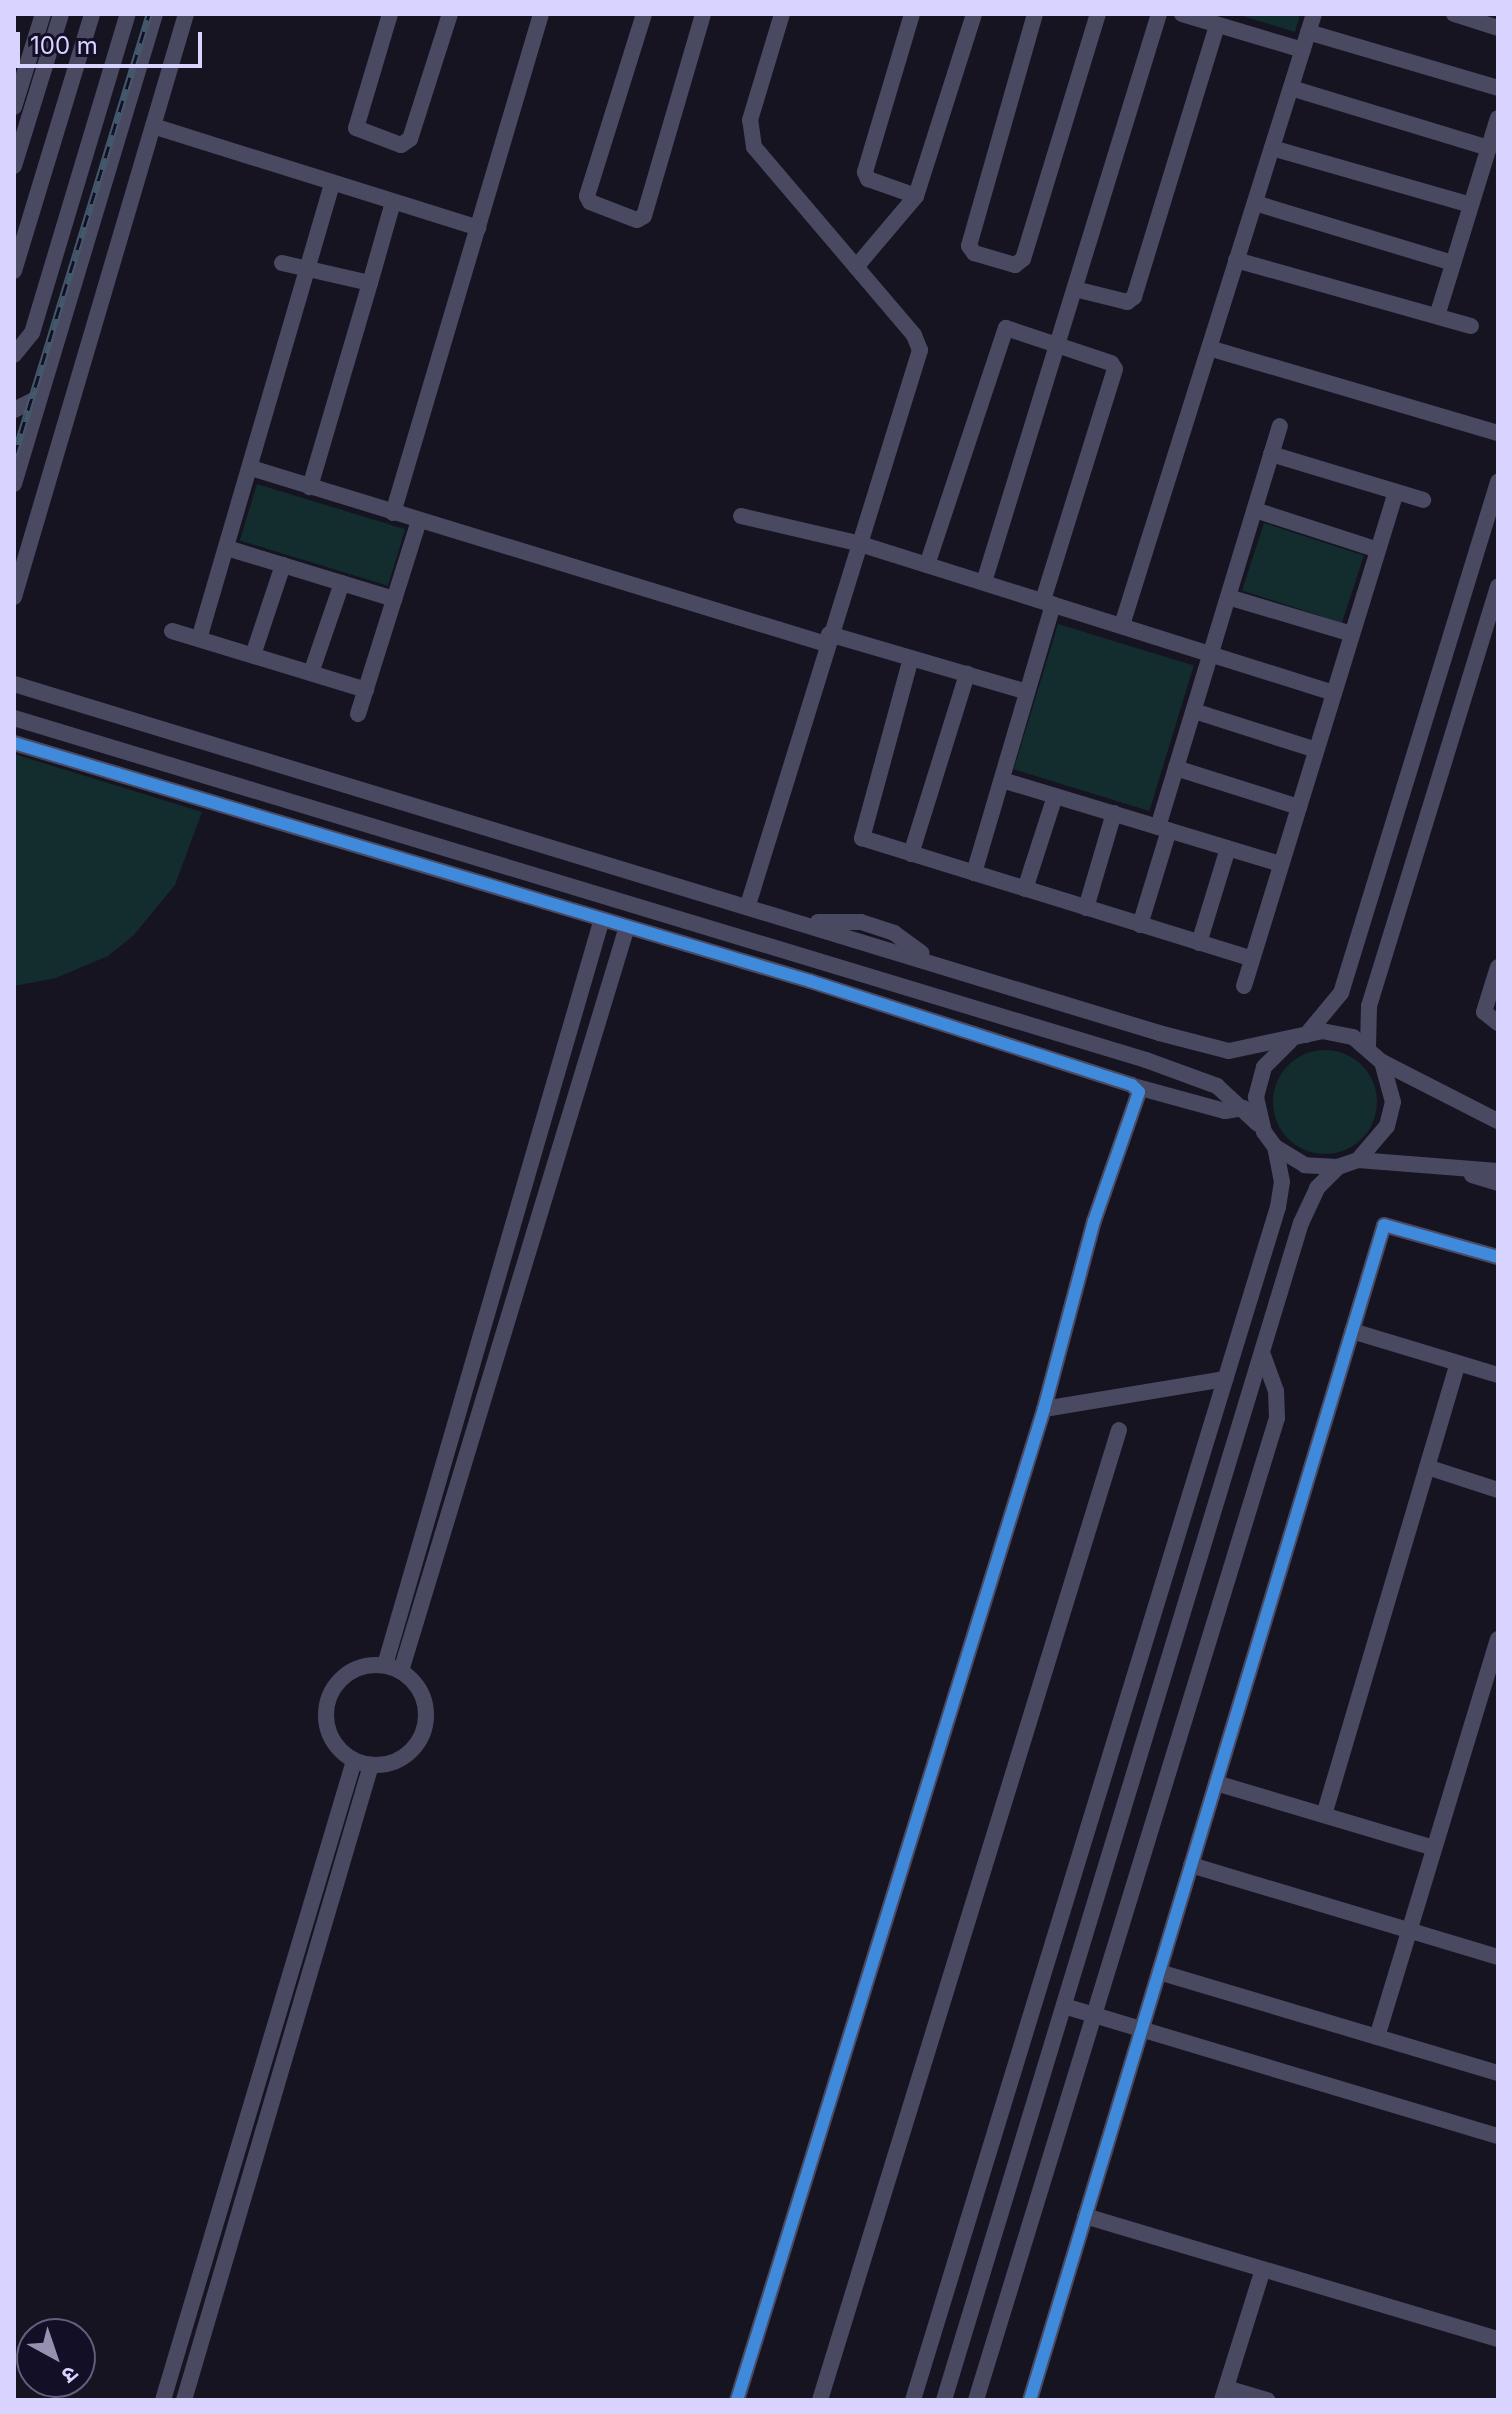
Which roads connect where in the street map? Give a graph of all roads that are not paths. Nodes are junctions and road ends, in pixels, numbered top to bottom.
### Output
1 (43, 14) edge
2 (61, 14) edge
3 (92, 14) edge
4 (128, 14) edge
5 (155, 14) edge
6 (186, 14) edge
7 (390, 14) edge
8 (450, 14) edge
9 (541, 14) edge
10 (644, 14) edge
11 (703, 14) edge
12 (782, 14) edge
13 (912, 14) edge
14 (974, 14) edge
15 (1035, 14) edge
16 (1098, 14) edge
17 (1159, 14) edge
18 (1182, 14) edge
19 (1314, 14) edge
20 (1454, 14) edge
21 (1217, 25) junction
22 (1498, 28) edge
23 (1308, 32) junction
24 (1303, 50) junction
25 (1291, 88) junction
26 (1498, 88) edge
27 (14, 107) edge
28 (1498, 118) edge
29 (153, 126) junction
30 (1272, 148) junction
31 (1489, 148) junction
32 (14, 166) edge
33 (332, 183) junction
34 (916, 196) junction
35 (393, 202) junction
36 (1255, 203) junction
37 (1471, 205) junction
38 (478, 228) junction
39 (1236, 260) junction
40 (282, 263) dead end
41 (1453, 263) junction
42 (856, 267) junction
43 (311, 269) junction
44 (14, 271) edge
45 (370, 283) junction
46 (1075, 289) junction
47 (1437, 316) junction
48 (1471, 326) dead end
49 (1058, 346) junction
50 (1209, 348) junction
51 (14, 355) edge
52 (39, 397) junction
53 (14, 410) edge
54 (1280, 426) dead end
55 (1498, 433) edge
56 (21, 434) edge
57 (1271, 454) junction
58 (251, 468) junction
59 (1498, 482) edge
60 (14, 484) edge
61 (310, 487) junction
62 (1396, 492) junction
63 (1423, 500) dead end
64 (1255, 510) junction
65 (393, 513) junction
66 (741, 516) dead end
67 (419, 521) junction
68 (857, 543) junction
69 (227, 548) junction
70 (1378, 550) junction
71 (283, 565) junction
72 (927, 565) junction
73 (984, 582) junction
74 (342, 583) junction
75 (1498, 586) edge
76 (14, 597) edge
77 (1228, 597) junction
78 (394, 599) junction
79 (1048, 602) junction
80 (1495, 606) edge
81 (1122, 625) junction
82 (172, 631) dead end
83 (1352, 634) junction
84 (199, 639) junction
85 (828, 639) junction
86 (1211, 654) junction
87 (253, 655) junction
88 (911, 658) junction
89 (311, 673) junction
90 (967, 674) junction
91 (14, 684) edge
92 (366, 690) junction
93 (1027, 692) junction
94 (1334, 693) junction
95 (1194, 711) junction
96 (358, 714) dead end
97 (14, 718) edge
98 (14, 743) edge
99 (1316, 750) junction
100 (1176, 768) junction
101 (1002, 780) junction
102 (1055, 796) junction
103 (1299, 807) junction
104 (327, 812) junction
105 (1114, 813) junction
106 (1164, 829) junction
107 (321, 836) junction
108 (1228, 848) junction
109 (911, 854) junction
110 (1281, 864) junction
111 (974, 873) junction
112 (1025, 889) junction
113 (748, 905) junction
114 (1086, 908) junction
115 (601, 922) junction
116 (1140, 925) junction
117 (626, 930) junction
118 (1199, 943) junction
119 (1252, 959) junction
120 (1498, 967) edge
121 (1244, 986) dead end
122 (1498, 1023) edge
123 (1298, 1038) junction
124 (1368, 1047) junction
125 (1382, 1062) junction
126 (1137, 1087) junction
127 (1244, 1108) junction
128 (1498, 1121) edge
129 (1264, 1132) junction
130 (1275, 1147) junction
131 (1358, 1160) junction
132 (1436, 1163) junction
133 (1338, 1167) junction
134 (1498, 1171) edge
135 (1498, 1183) edge
136 (1498, 1257) edge
137 (1352, 1331) junction
138 (1263, 1355) junction
139 (1458, 1363) junction
140 (1498, 1375) edge
141 (1226, 1379) junction
142 (1044, 1409) junction
143 (1119, 1430) dead end
144 (1427, 1467) junction
145 (1498, 1490) edge
146 (1498, 1639) edge
147 (393, 1668) junction
148 (354, 1761) junction
149 (371, 1765) junction
150 (1216, 1783) junction
151 (1324, 1815) junction
152 (1434, 1848) junction
153 (1191, 1865) junction
154 (1409, 1931) junction
155 (1498, 1957) edge
156 (1159, 1972) junction
157 (1064, 2006) junction
158 (1096, 2015) junction
159 (1141, 2029) junction
160 (1377, 2037) junction
161 (1498, 2073) edge
162 (1498, 2136) edge
163 (1085, 2216) junction
164 (1263, 2269) junction
165 (1498, 2339) edge
166 (1224, 2394) edge
167 (163, 2400) edge
168 (184, 2400) edge
169 (737, 2400) edge
170 (820, 2400) edge
171 (913, 2400) edge
172 (944, 2400) edge
173 (976, 2400) edge
174 (1030, 2400) edge
175 (1267, 2400) edge

1 - 27 street
2 - 32 street
3 - 44 street
4 - 51 street
5 - 52 street
6 - 29 street
7 - 8 street
9 - 38 street
10 - 11 street
12 - 42 street
13 - 34 street
14 - 34 street
15 - 16 street
17 - 46 street
18 - 21 street
19 - 23 street
20 - 22 street
21 - 24 street
21 - 46 street
23 - 24 street
23 - 26 street
24 - 25 street
25 - 30 street
25 - 31 street
28 - 31 street
29 - 33 street
29 - 76 street
30 - 36 street
30 - 37 street
31 - 37 street
33 - 35 street
33 - 43 street
34 - 42 street
35 - 38 street
35 - 45 street
36 - 39 street
36 - 41 street
37 - 41 street
38 - 65 street
39 - 47 street
39 - 50 street
40 - 43 street
41 - 47 street
42 - 68 street
43 - 45 street
43 - 58 street
45 - 61 street
46 - 49 street
47 - 48 street
49 - 72 street
49 - 73 street
49 - 79 street
50 - 55 street
50 - 81 street
52 - 53 street
52 - 56 street
54 - 57 street
56 - 60 street
57 - 62 street
57 - 64 street
58 - 61 street
58 - 69 street
59 - 123 street
61 - 65 street
62 - 63 street
62 - 70 street
64 - 70 street
64 - 77 street
65 - 67 street
66 - 68 street
67 - 78 street
67 - 85 street
68 - 72 street
68 - 85 street
69 - 71 street
69 - 84 street
70 - 83 street
71 - 74 street
71 - 87 street
72 - 73 street
73 - 79 street
74 - 78 street
74 - 89 street
75 - 80 street
77 - 83 street
77 - 86 street
78 - 92 street
79 - 81 street
79 - 93 street
80 - 124 street
81 - 86 street
82 - 84 street
83 - 94 street
84 - 87 street
85 - 88 street
85 - 113 street
86 - 94 street
86 - 95 street
87 - 89 street
88 - 90 street
88 - 109 street
89 - 92 street
90 - 93 street
90 - 109 street
91 - 113 street
92 - 96 street
93 - 101 street
94 - 99 street
95 - 99 street
95 - 100 street
97 - 104 street
98 - 107 street
99 - 103 street
100 - 103 street
100 - 106 street
101 - 102 street
101 - 111 street
102 - 105 street
102 - 112 street
103 - 110 street
104 - 107 street
104 - 127 street
105 - 106 street
105 - 114 street
106 - 108 street
106 - 116 street
107 - 115 street
108 - 110 street
108 - 118 street
109 - 111 street
110 - 119 street
111 - 112 street
112 - 114 street
113 - 123 street
114 - 116 street
115 - 117 street
115 - 147 street
116 - 118 street
117 - 126 street
117 - 147 street
118 - 119 street
119 - 121 street
120 - 122 street
123 - 124 street
123 - 129 street
124 - 125 street
125 - 128 street
125 - 131 street
126 - 127 street
126 - 142 street
127 - 129 street
129 - 130 street
130 - 133 street
130 - 141 street
131 - 132 street
131 - 133 street
132 - 134 street
132 - 135 street
133 - 138 street
136 - 137 street
137 - 139 street
137 - 150 street
138 - 157 street
138 - 158 street
139 - 140 street
139 - 144 street
141 - 142 street
141 - 171 street
142 - 169 street
143 - 170 street
144 - 145 street
144 - 151 street
146 - 152 street
147 - 148 street
147 - 149 street
148 - 149 street
148 - 167 street
149 - 168 street
150 - 151 street
150 - 153 street
151 - 152 street
152 - 154 street
153 - 154 street
153 - 156 street
154 - 155 street
154 - 160 street
156 - 159 street
156 - 160 street
157 - 158 street
157 - 172 street
158 - 159 street
158 - 173 street
159 - 162 street
159 - 163 street
160 - 161 street
163 - 164 street
163 - 174 street
164 - 165 street
164 - 166 street
166 - 175 street

